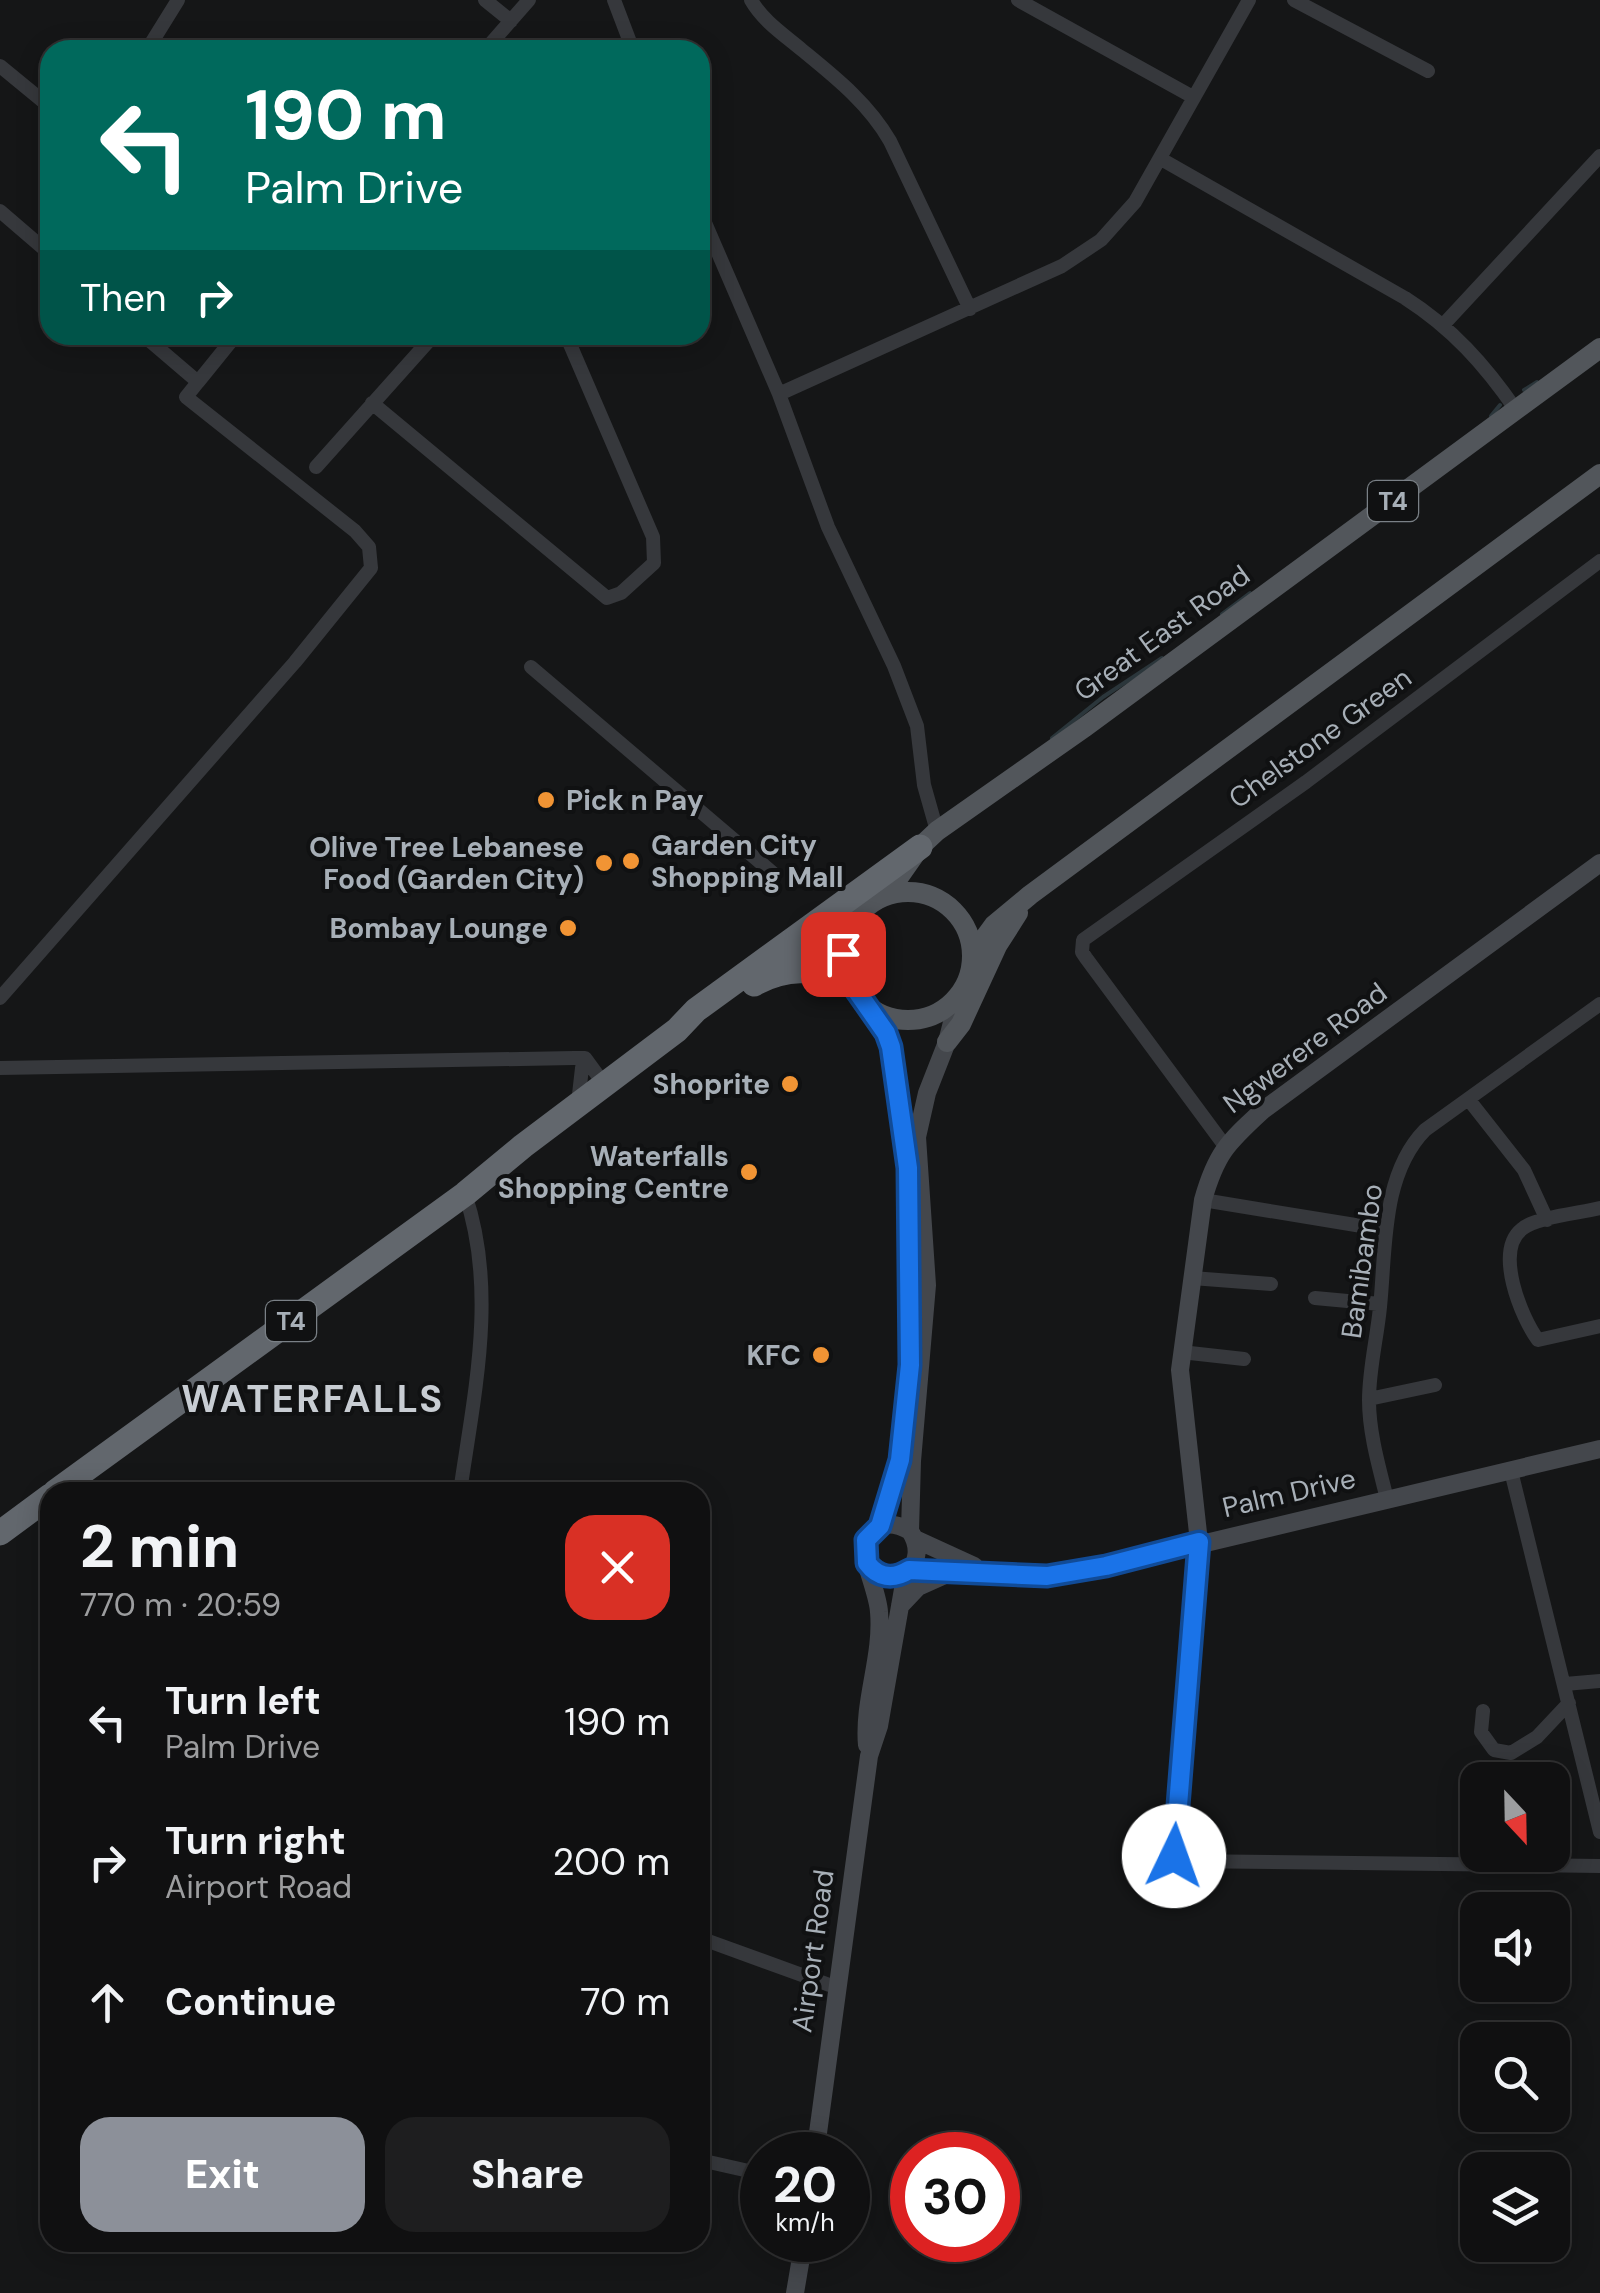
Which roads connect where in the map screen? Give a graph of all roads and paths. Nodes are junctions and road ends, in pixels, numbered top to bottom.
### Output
1 (178, 0) edge
2 (485, 0) edge
3 (529, 0) edge
4 (614, 0) edge
5 (751, 0) edge
6 (1018, 0) edge
7 (1249, 0) edge
8 (1294, 0) edge
9 (511, 21) junction
10 (153, 40) edge
11 (494, 40) edge
12 (630, 40) edge
13 (0, 66) edge
14 (1428, 71) dead end
15 (1193, 97) junction
16 (40, 99) edge
17 (1600, 156) edge
18 (1161, 159) junction
19 (0, 211) edge
20 (710, 234) edge
21 (40, 245) edge
22 (970, 309) junction
23 (1444, 324) junction
24 (155, 345) edge
25 (228, 345) edge
26 (425, 345) edge
27 (570, 345) edge
28 (1600, 348) edge
29 (198, 382) junction
30 (779, 394) junction
31 (372, 403) junction
32 (1516, 410) junction
33 (316, 467) dead end
34 (1600, 474) edge
35 (1600, 561) edge
36 (531, 667) dead end
37 (928, 839) junction
38 (1600, 863) edge
39 (774, 874) dead end
40 (888, 894) junction
41 (1030, 895) junction
42 (850, 928) junction
43 (972, 955) junction
44 (760, 966) junction
45 (849, 980) junction
46 (959, 995) junction
47 (0, 998) edge
48 (1600, 1004) edge
49 (868, 1007) junction
50 (677, 1030) junction
51 (947, 1042) junction
52 (0, 1068) edge
53 (587, 1075) junction
54 (1469, 1100) junction
55 (1225, 1146) junction
56 (465, 1194) junction
57 (1203, 1200) junction
58 (1600, 1208) edge
59 (1547, 1220) junction
60 (1386, 1230) junction
61 (1192, 1278) junction
62 (1270, 1284) dead end
63 (1315, 1298) dead end
64 (1380, 1304) junction
65 (1600, 1326) edge
66 (1182, 1352) junction
67 (1244, 1359) dead end
68 (1435, 1385) dead end
69 (1369, 1398) junction
70 (1600, 1450) edge
71 (1511, 1471) junction
72 (69, 1482) edge
73 (462, 1482) edge
74 (1387, 1499) junction
75 (40, 1503) edge
76 (880, 1526) junction
77 (0, 1533) edge
78 (912, 1535) junction
79 (1199, 1542) junction
80 (869, 1566) junction
81 (908, 1571) junction
82 (967, 1571) junction
83 (989, 1571) junction
84 (900, 1606) junction
85 (1600, 1681) edge
86 (1564, 1684) junction
87 (1569, 1702) junction
88 (1483, 1711) dead end
89 (869, 1756) junction
90 (1600, 1832) edge
91 (1600, 1866) edge
92 (710, 1942) edge
93 (835, 1987) junction
94 (818, 2132) edge
95 (710, 2162) edge
96 (740, 2169) edge
97 (800, 2262) edge
98 (795, 2293) edge

1 - 10 street
2 - 9 street
3 - 9 street
4 - 12 street
5 - 22 street
6 - 15 street
7 - 15 street
8 - 14 street
9 - 11 street
13 - 16 street
15 - 18 street
17 - 23 street
18 - 22 street
18 - 23 street
19 - 21 street
20 - 30 street
22 - 30 street
23 - 32 street
24 - 29 street
25 - 29 street
26 - 31 street
27 - 31 street
28 - 32 main road, Great East Road / T4
29 - 47 street
30 - 37 street
31 - 33 street
32 - 37 main road, Great East Road / T4
34 - 41 main road
35 - 55 street, Chelstone Green
36 - 39 street
37 - 40 main road, T4
37 - 44 highway, Great East Road
38 - 55 main road, Ngwerere Road
40 - 42 main road
40 - 43 main road
41 - 43 main road
41 - 51 main road
42 - 44 highway, Great East Road / T4
42 - 45 main road
43 - 46 main road
44 - 50 highway, Great East Road / T4
45 - 49 main road
45 - 50 highway, Great East Road / T4
46 - 49 main road
46 - 51 main road
48 - 54 street, Bamibambo
49 - 76 main road
50 - 53 highway, Great East Road / T4
51 - 78 main road
52 - 53 street
53 - 56 highway, Great East Road / T4
54 - 59 street
54 - 60 street, Bamibambo
55 - 57 main road, Ngwerere Road
56 - 72 highway, Great East Road / T4
56 - 73 street
57 - 60 street
57 - 61 main road, Ngwerere Road
58 - 59 street
59 - 65 street
60 - 64 street, Bamibambo
61 - 62 street
61 - 66 main road, Ngwerere Road
63 - 64 street
64 - 69 street, Bamibambo
66 - 67 street
66 - 79 main road, Ngwerere Road
68 - 69 street
69 - 74 street, Bamibambo
70 - 71 main road, Palm Drive
71 - 74 main road, Palm Drive
71 - 86 street
74 - 79 main road, Palm Drive
75 - 77 highway, Great East Road / T4
76 - 78 main road
76 - 80 main road
78 - 81 main road
78 - 83 main road, Palm Drive
79 - 83 main road, Palm Drive
79 - 91 street
80 - 81 main road
80 - 89 main road, Airport Road
81 - 82 main road, Palm Drive
81 - 84 main road, Airport Road
82 - 83 main road, Palm Drive
82 - 84 main road, Palm Drive
84 - 89 main road, Airport Road
85 - 86 street
86 - 87 street
87 - 88 street
87 - 90 street
89 - 93 main road, Airport Road
92 - 93 street
93 - 94 main road, Airport Road
95 - 96 street
97 - 98 main road

